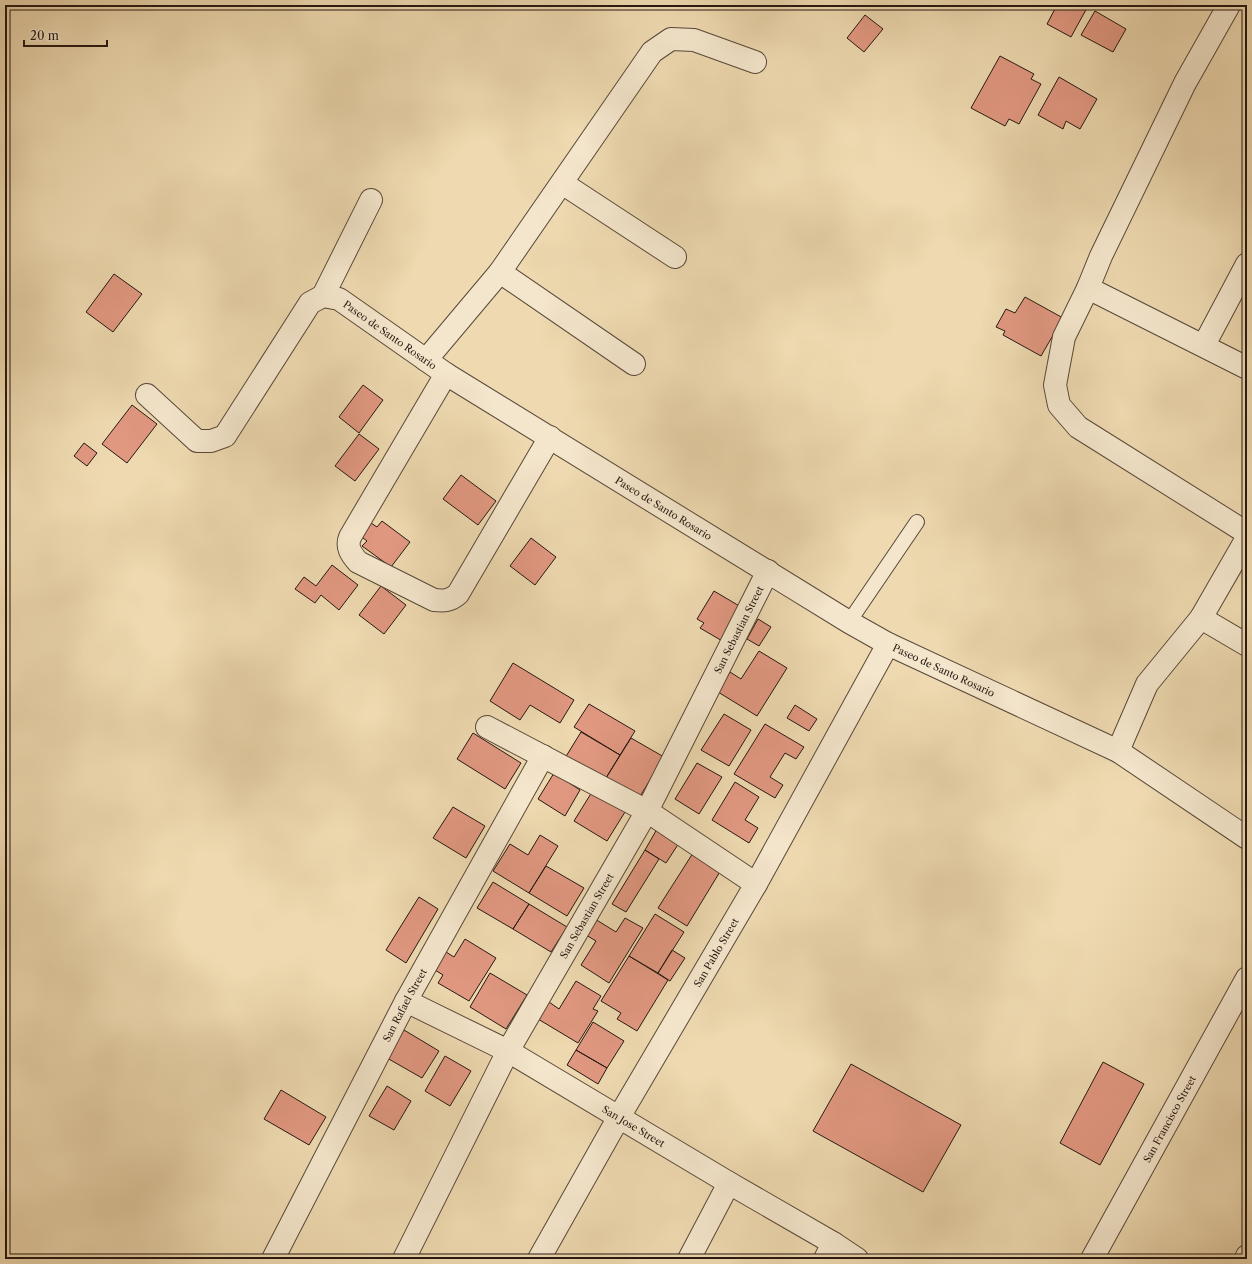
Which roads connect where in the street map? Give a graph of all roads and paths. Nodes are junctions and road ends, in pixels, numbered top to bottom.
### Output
1 (1229, 5) edge
2 (755, 62) dead end
3 (562, 183) junction
4 (371, 200) dead end
5 (675, 257) dead end
6 (1247, 264) edge
7 (500, 272) junction
8 (1088, 288) junction
9 (323, 296) junction
10 (1204, 345) junction
11 (426, 360) junction
12 (634, 364) dead end
13 (1247, 368) edge
14 (446, 374) junction
15 (147, 395) dead end
16 (550, 437) junction
17 (917, 522) dead end
18 (1247, 533) edge
19 (1247, 538) edge
20 (768, 572) junction
21 (1200, 618) junction
22 (849, 622) junction
23 (888, 644) junction
24 (1247, 645) edge
25 (486, 727) dead end
26 (1118, 751) junction
27 (543, 756) junction
28 (647, 811) junction
29 (1247, 838) edge
30 (756, 884) junction
31 (1247, 978) edge
32 (406, 1001) junction
33 (508, 1051) junction
34 (618, 1117) junction
35 (729, 1183) junction
36 (829, 1251) edge
37 (1247, 1256) edge
38 (273, 1259) edge
39 (404, 1259) edge
40 (539, 1259) edge
41 (689, 1259) edge
42 (857, 1259) edge
43 (1092, 1259) edge
44 (1246, 1259) edge

1 - 8 street
2 - 3 street
3 - 5 street
3 - 7 street
4 - 9 street
6 - 10 street
7 - 11 street
7 - 12 street
8 - 10 street
8 - 18 street
9 - 11 street, Paseo de Santo Rosario
9 - 15 street
10 - 13 street
11 - 14 street, Paseo de Santo Rosario
14 - 16 street, Paseo de Santo Rosario
14 - 16 street
16 - 20 street, Paseo de Santo Rosario
17 - 22 lane
19 - 21 street
20 - 22 street, Paseo de Santo Rosario
20 - 28 street, San Sebastian Street
21 - 24 street
21 - 26 street
22 - 23 street, Paseo de Santo Rosario
23 - 26 street, Paseo de Santo Rosario
23 - 30 street, San Pablo Street
25 - 27 street
26 - 29 street, Paseo de Santo Rosario
27 - 28 street
27 - 32 street, San Rafael Street
28 - 30 street
28 - 33 street, San Sebastian Street
30 - 34 street, San Pablo Street
31 - 43 street, San Francisco Street
32 - 33 street, San Jose Street
32 - 38 street, San Rafael Street
33 - 34 street, San Jose Street
33 - 39 street, San Sebastian Street
34 - 35 street, San Jose Street
34 - 40 street, San Pablo Street
35 - 36 street, San Jose Street
35 - 41 street
36 - 42 street, San Jose Street
37 - 44 street

